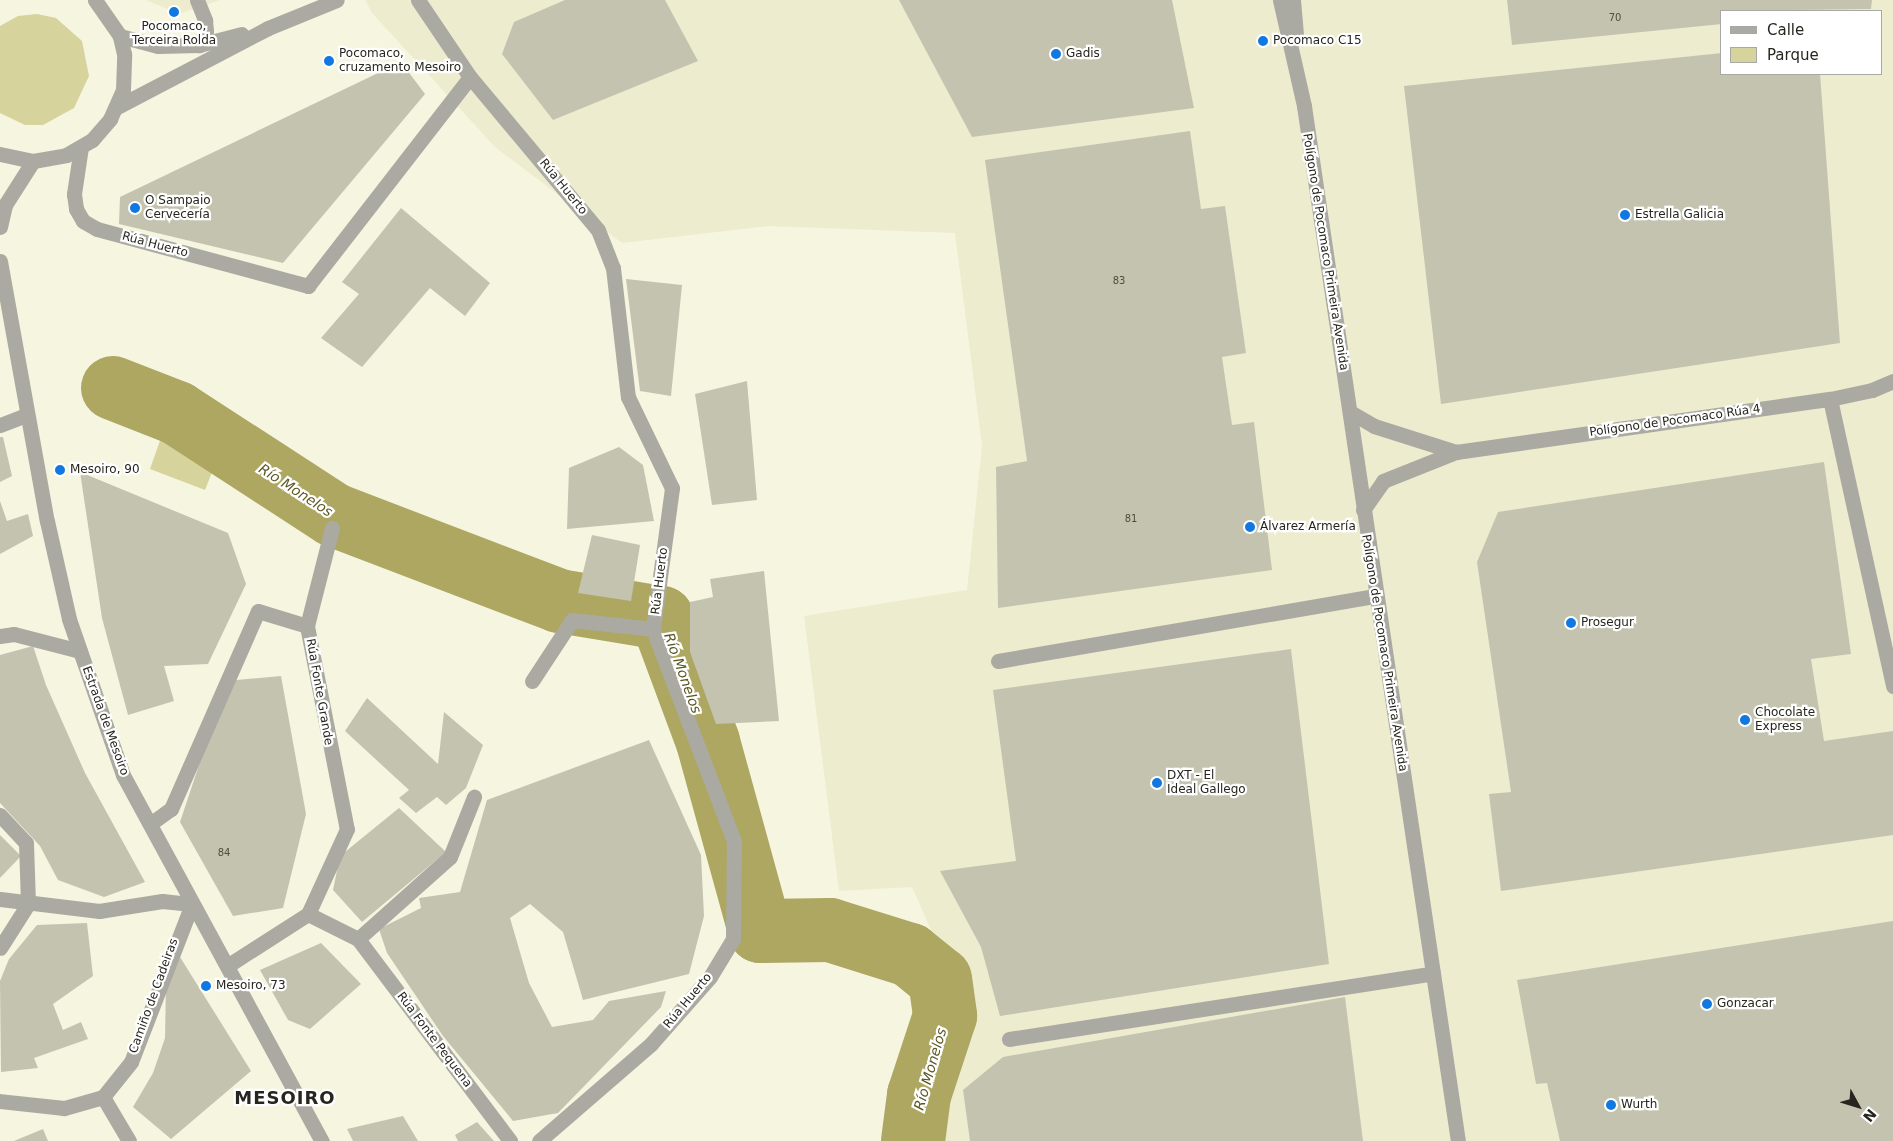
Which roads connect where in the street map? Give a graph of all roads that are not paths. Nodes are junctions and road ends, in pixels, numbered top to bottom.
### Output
1 (95, 0) edge
2 (197, 0) edge
3 (337, 0) edge
4 (418, 0) edge
5 (1280, 0) edge
6 (1293, 0) edge
7 (268, 28) junction
8 (120, 36) junction
9 (200, 44) junction
10 (1298, 75) junction
11 (470, 76) junction
12 (117, 107) junction
13 (81, 147) junction
14 (0, 154) edge
15 (32, 161) junction
16 (0, 227) edge
17 (0, 261) edge
18 (1893, 381) edge
19 (1830, 399) junction
20 (1350, 412) junction
21 (26, 415) junction
22 (0, 425) edge
23 (1456, 452) junction
24 (1363, 510) junction
25 (332, 528) dead end
26 (1376, 596) junction
27 (307, 626) junction
28 (653, 629) junction
29 (0, 636) edge
30 (80, 651) junction
31 (998, 661) dead end
32 (532, 681) dead end
33 (1893, 686) edge
34 (474, 797) dead end
35 (0, 815) edge
36 (150, 824) junction
37 (0, 898) edge
38 (28, 904) junction
39 (192, 904) junction
40 (308, 914) junction
41 (358, 939) junction
42 (0, 948) edge
43 (227, 966) junction
44 (1433, 974) junction
45 (1009, 1039) dead end
46 (104, 1097) junction
47 (0, 1101) edge
48 (129, 1141) edge
49 (322, 1141) edge
50 (510, 1141) edge
51 (539, 1141) edge
52 (1458, 1141) edge

1 - 8 street
2 - 9 street
3 - 7 street
4 - 11 street, Rúa Huerto
5 - 10 street, Polígono de Pocomaco Primeira Avenida
6 - 10 street, Polígono de Pocomaco Primeira Avenida
7 - 9 street
7 - 12 street
8 - 9 street
8 - 12 street
10 - 20 street, Polígono de Pocomaco Primeira Avenida
11 - 13 street, Rúa Huerto
11 - 28 street, Rúa Huerto
12 - 13 street
13 - 15 street
14 - 15 street
15 - 16 street
17 - 21 street, Estrada de Mesoiro
18 - 19 street, Polígono de Pocomaco Rúa 4
19 - 23 street, Polígono de Pocomaco Rúa 4
19 - 33 street
20 - 23 street, Polígono de Pocomaco Rúa 4
20 - 24 street, Polígono de Pocomaco Primeira Avenida
21 - 22 street
21 - 30 street, Estrada de Mesoiro
23 - 24 street, Polígono de Pocomaco Rúa 4
24 - 26 street, Polígono de Pocomaco Primeira Avenida
25 - 27 street
26 - 31 street
26 - 44 street, Polígono de Pocomaco Primeira Avenida
27 - 36 street, Rúa Fonte Grande
27 - 40 street, Rúa Fonte Grande
28 - 32 street
28 - 51 street, Rúa Huerto
29 - 30 street
30 - 36 street, Estrada de Mesoiro
34 - 41 street
35 - 38 street
36 - 39 street, Estrada de Mesoiro
37 - 38 street
38 - 39 street
38 - 42 street
39 - 43 street, Estrada de Mesoiro
39 - 46 street, Camiño de Cadeiras
40 - 41 street, Rúa Fonte Pequena
40 - 43 street
41 - 50 street, Rúa Fonte Pequena
43 - 49 street, Estrada de Mesoiro
44 - 45 street
44 - 52 street, Polígono de Pocomaco Primeira Avenida
46 - 47 street
46 - 48 street

